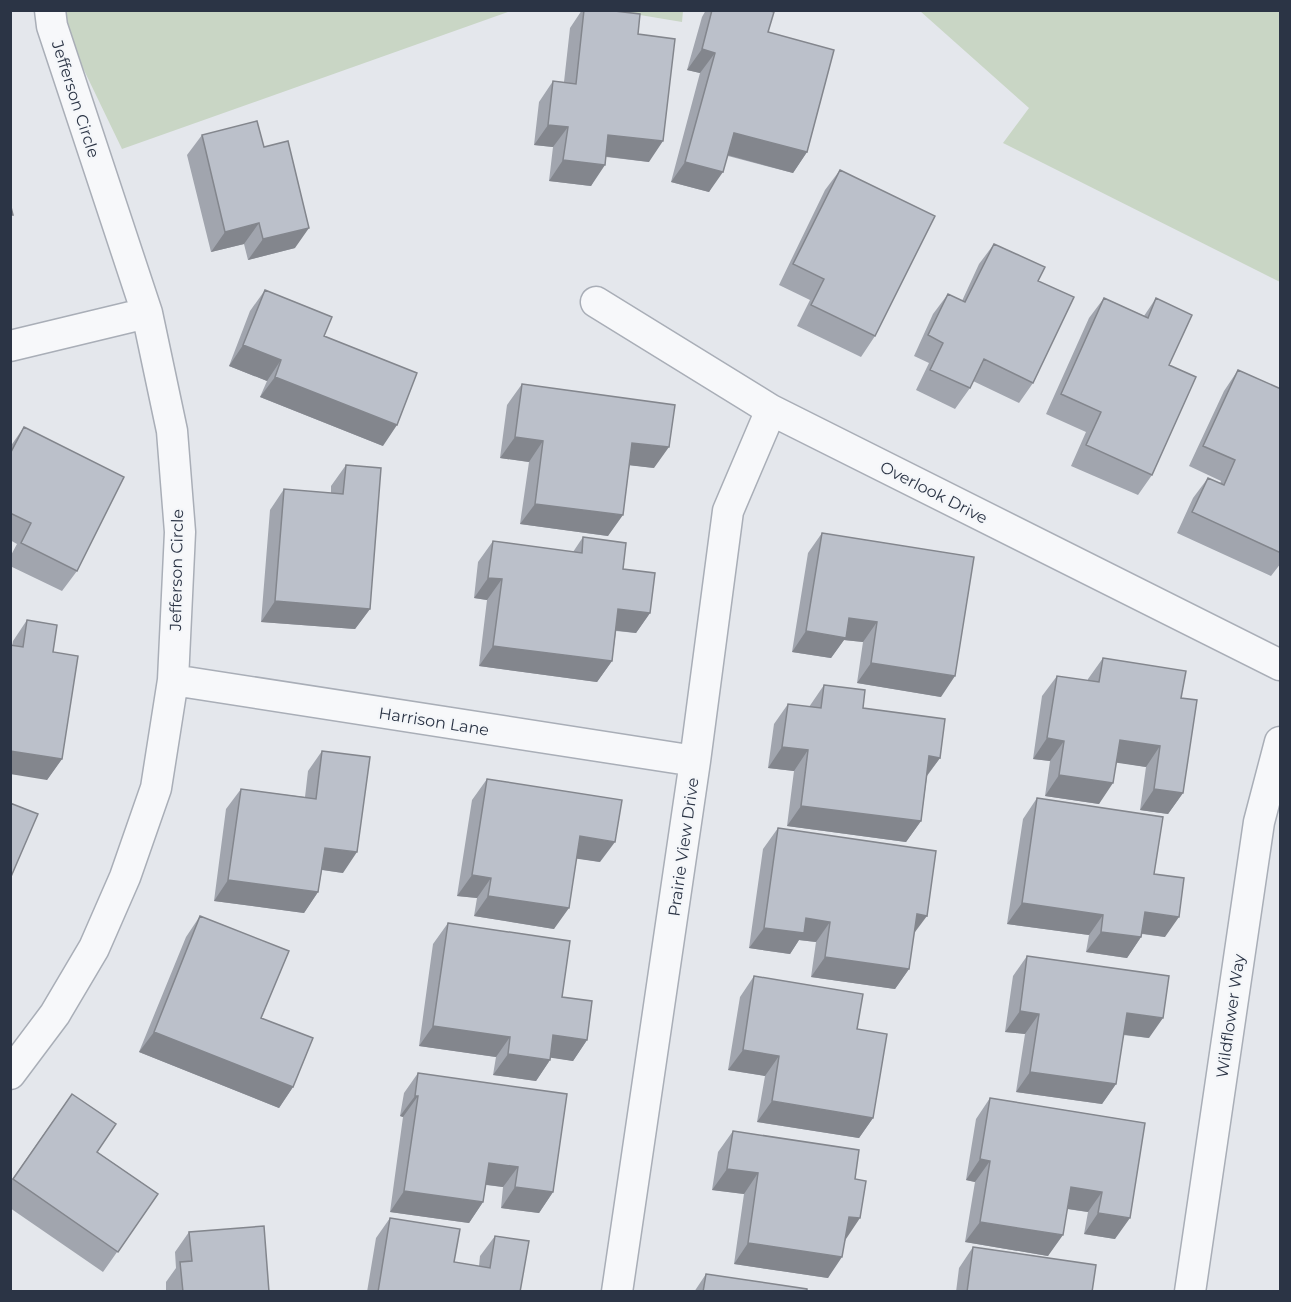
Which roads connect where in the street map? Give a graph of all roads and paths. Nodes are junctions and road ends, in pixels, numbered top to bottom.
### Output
1 (50, 10) edge
2 (596, 302) dead end
3 (147, 313) junction
4 (10, 346) edge
5 (771, 410) junction
6 (1281, 665) edge
7 (172, 680) junction
8 (1281, 742) edge
9 (695, 761) junction
10 (10, 1074) edge
11 (617, 1292) edge
12 (1190, 1292) edge

1 - 3 street, Jefferson Circle
2 - 5 street, Overlook Drive
3 - 4 street
3 - 7 street, Jefferson Circle
5 - 6 street, Overlook Drive
5 - 9 street, Prairie View Drive
7 - 9 street, Harrison Lane
7 - 10 street, Jefferson Circle
8 - 12 street, Wildflower Way
9 - 11 street, Prairie View Drive

